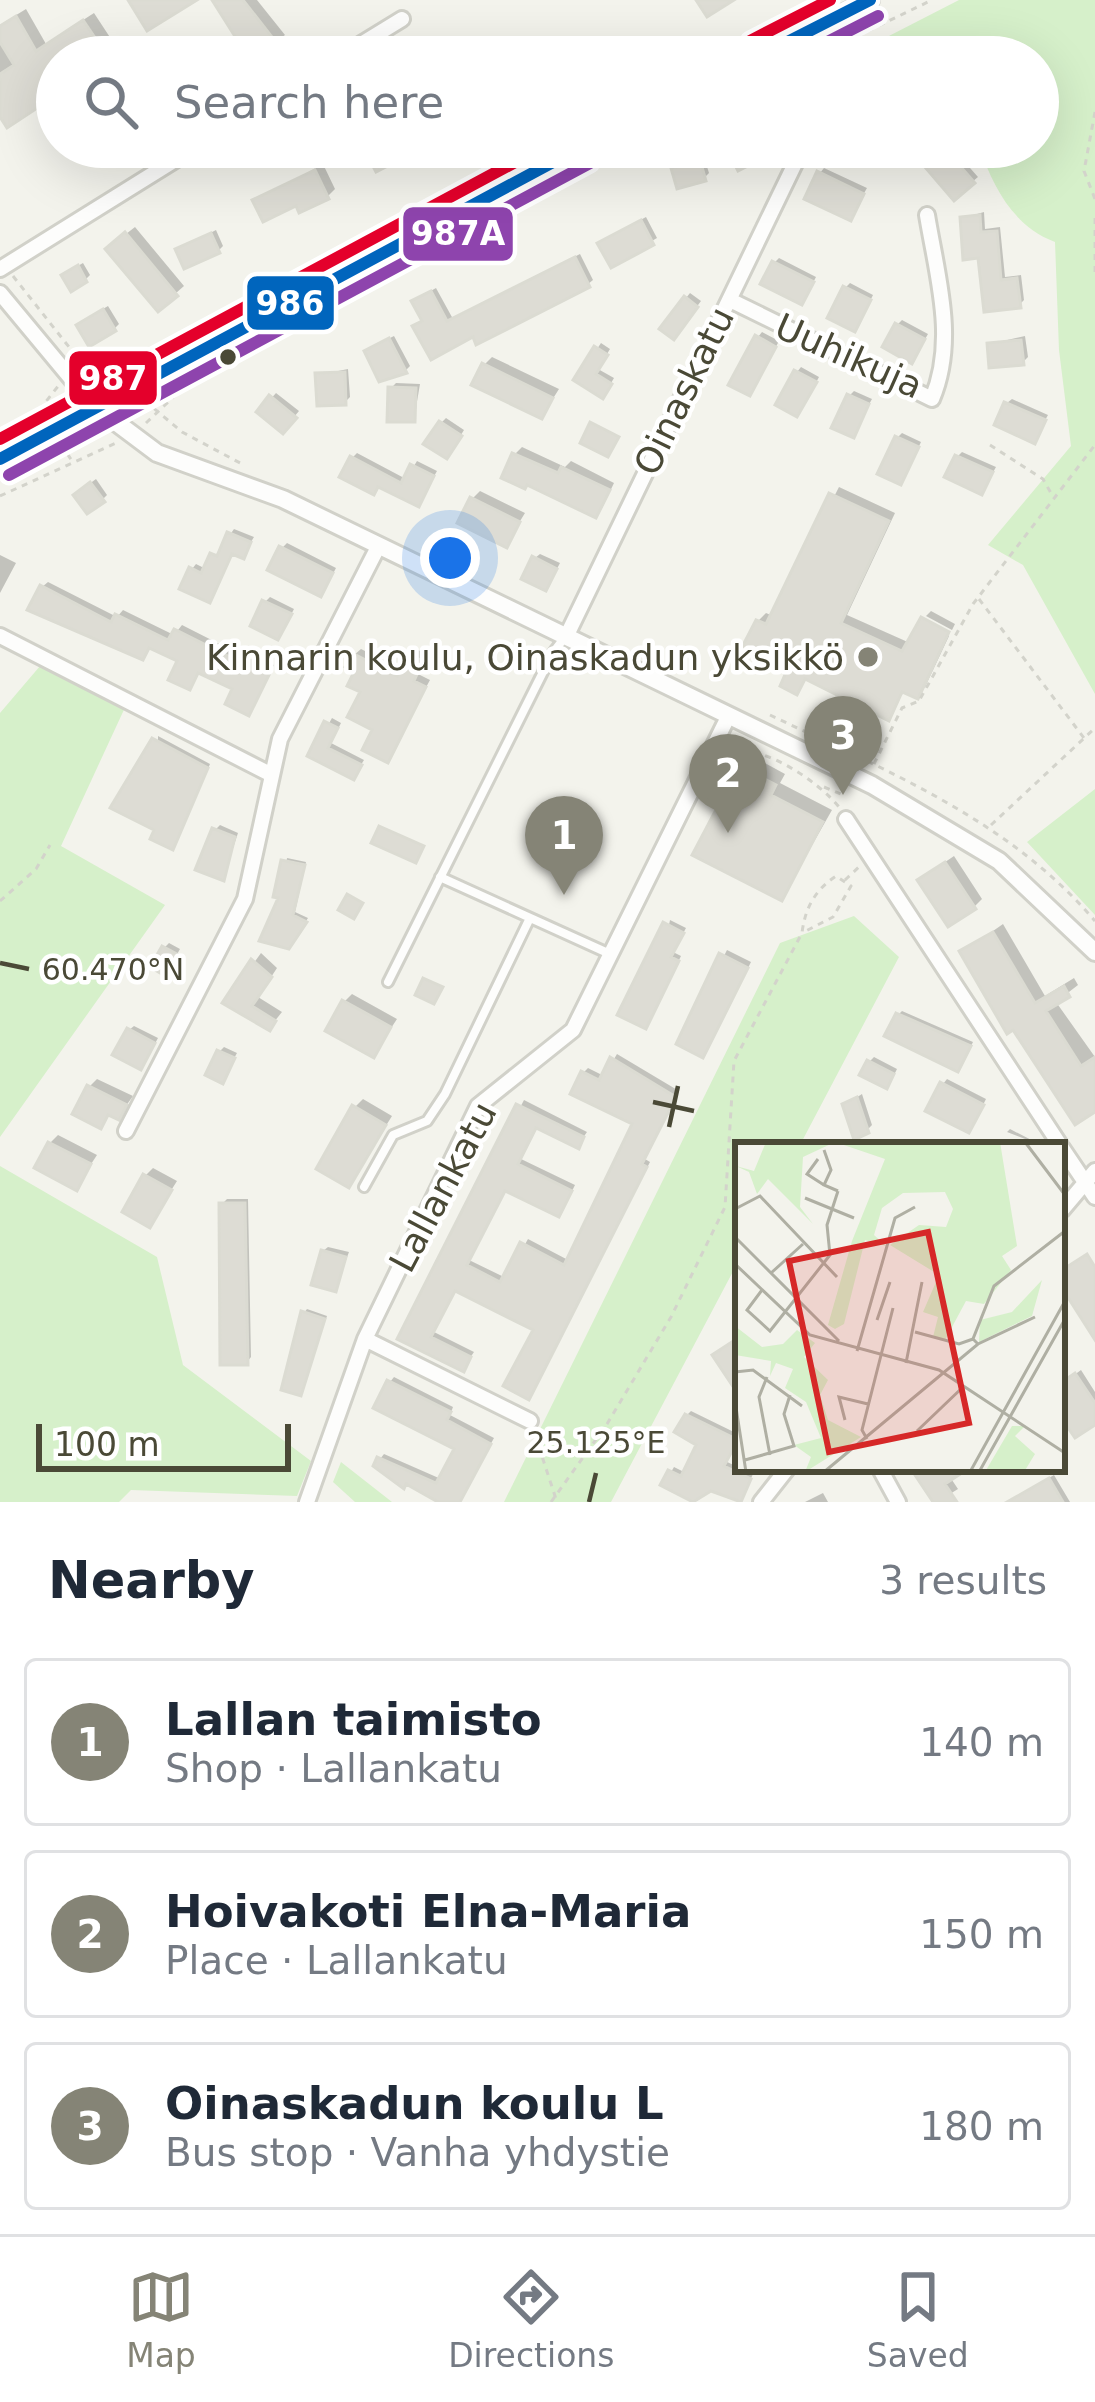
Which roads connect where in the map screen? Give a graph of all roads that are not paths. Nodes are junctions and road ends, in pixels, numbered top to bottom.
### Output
1 (870, 0) edge
2 (401, 19) dead end
3 (374, 36) edge
4 (800, 36) edge
5 (162, 168) edge
6 (541, 168) edge
7 (793, 168) edge
8 (927, 215) dead end
9 (4, 266) edge
10 (0, 293) edge
11 (730, 300) junction
12 (93, 405) junction
13 (0, 460) edge
14 (378, 547) junction
15 (567, 635) junction
16 (0, 636) edge
17 (728, 717) junction
18 (272, 775) junction
19 (846, 819) road end
20 (440, 877) junction
21 (529, 920) junction
22 (1095, 952) edge
23 (610, 955) junction
24 (388, 982) dead end
25 (126, 1131) dead end
26 (1058, 1142) edge
27 (1065, 1150) edge
28 (1089, 1175) edge
29 (364, 1187) dead end
30 (1095, 1197) edge
31 (1065, 1206) edge
32 (365, 1339) junction
33 (530, 1421) road end
34 (785, 1472) edge
35 (882, 1472) edge
36 (307, 1502) edge
37 (761, 1502) edge
38 (898, 1502) edge

1 - 4 street
2 - 3 street
5 - 9 street
6 - 12 street
7 - 11 street, Oinaskatu
8 - 11 street, Uuhikuja
10 - 12 street
11 - 15 street, Oinaskatu
12 - 13 street
12 - 14 street
14 - 15 street
14 - 18 street
15 - 17 street
15 - 20 lane
16 - 18 street
17 - 22 street
17 - 23 street, Lallankatu
18 - 25 street
19 - 26 street
20 - 21 lane
20 - 24 lane
21 - 23 lane
21 - 29 lane
23 - 32 street, Lallankatu
27 - 28 street
28 - 30 street
28 - 31 street
32 - 33 street
32 - 36 street, Lallankatu
34 - 37 street
35 - 38 street

